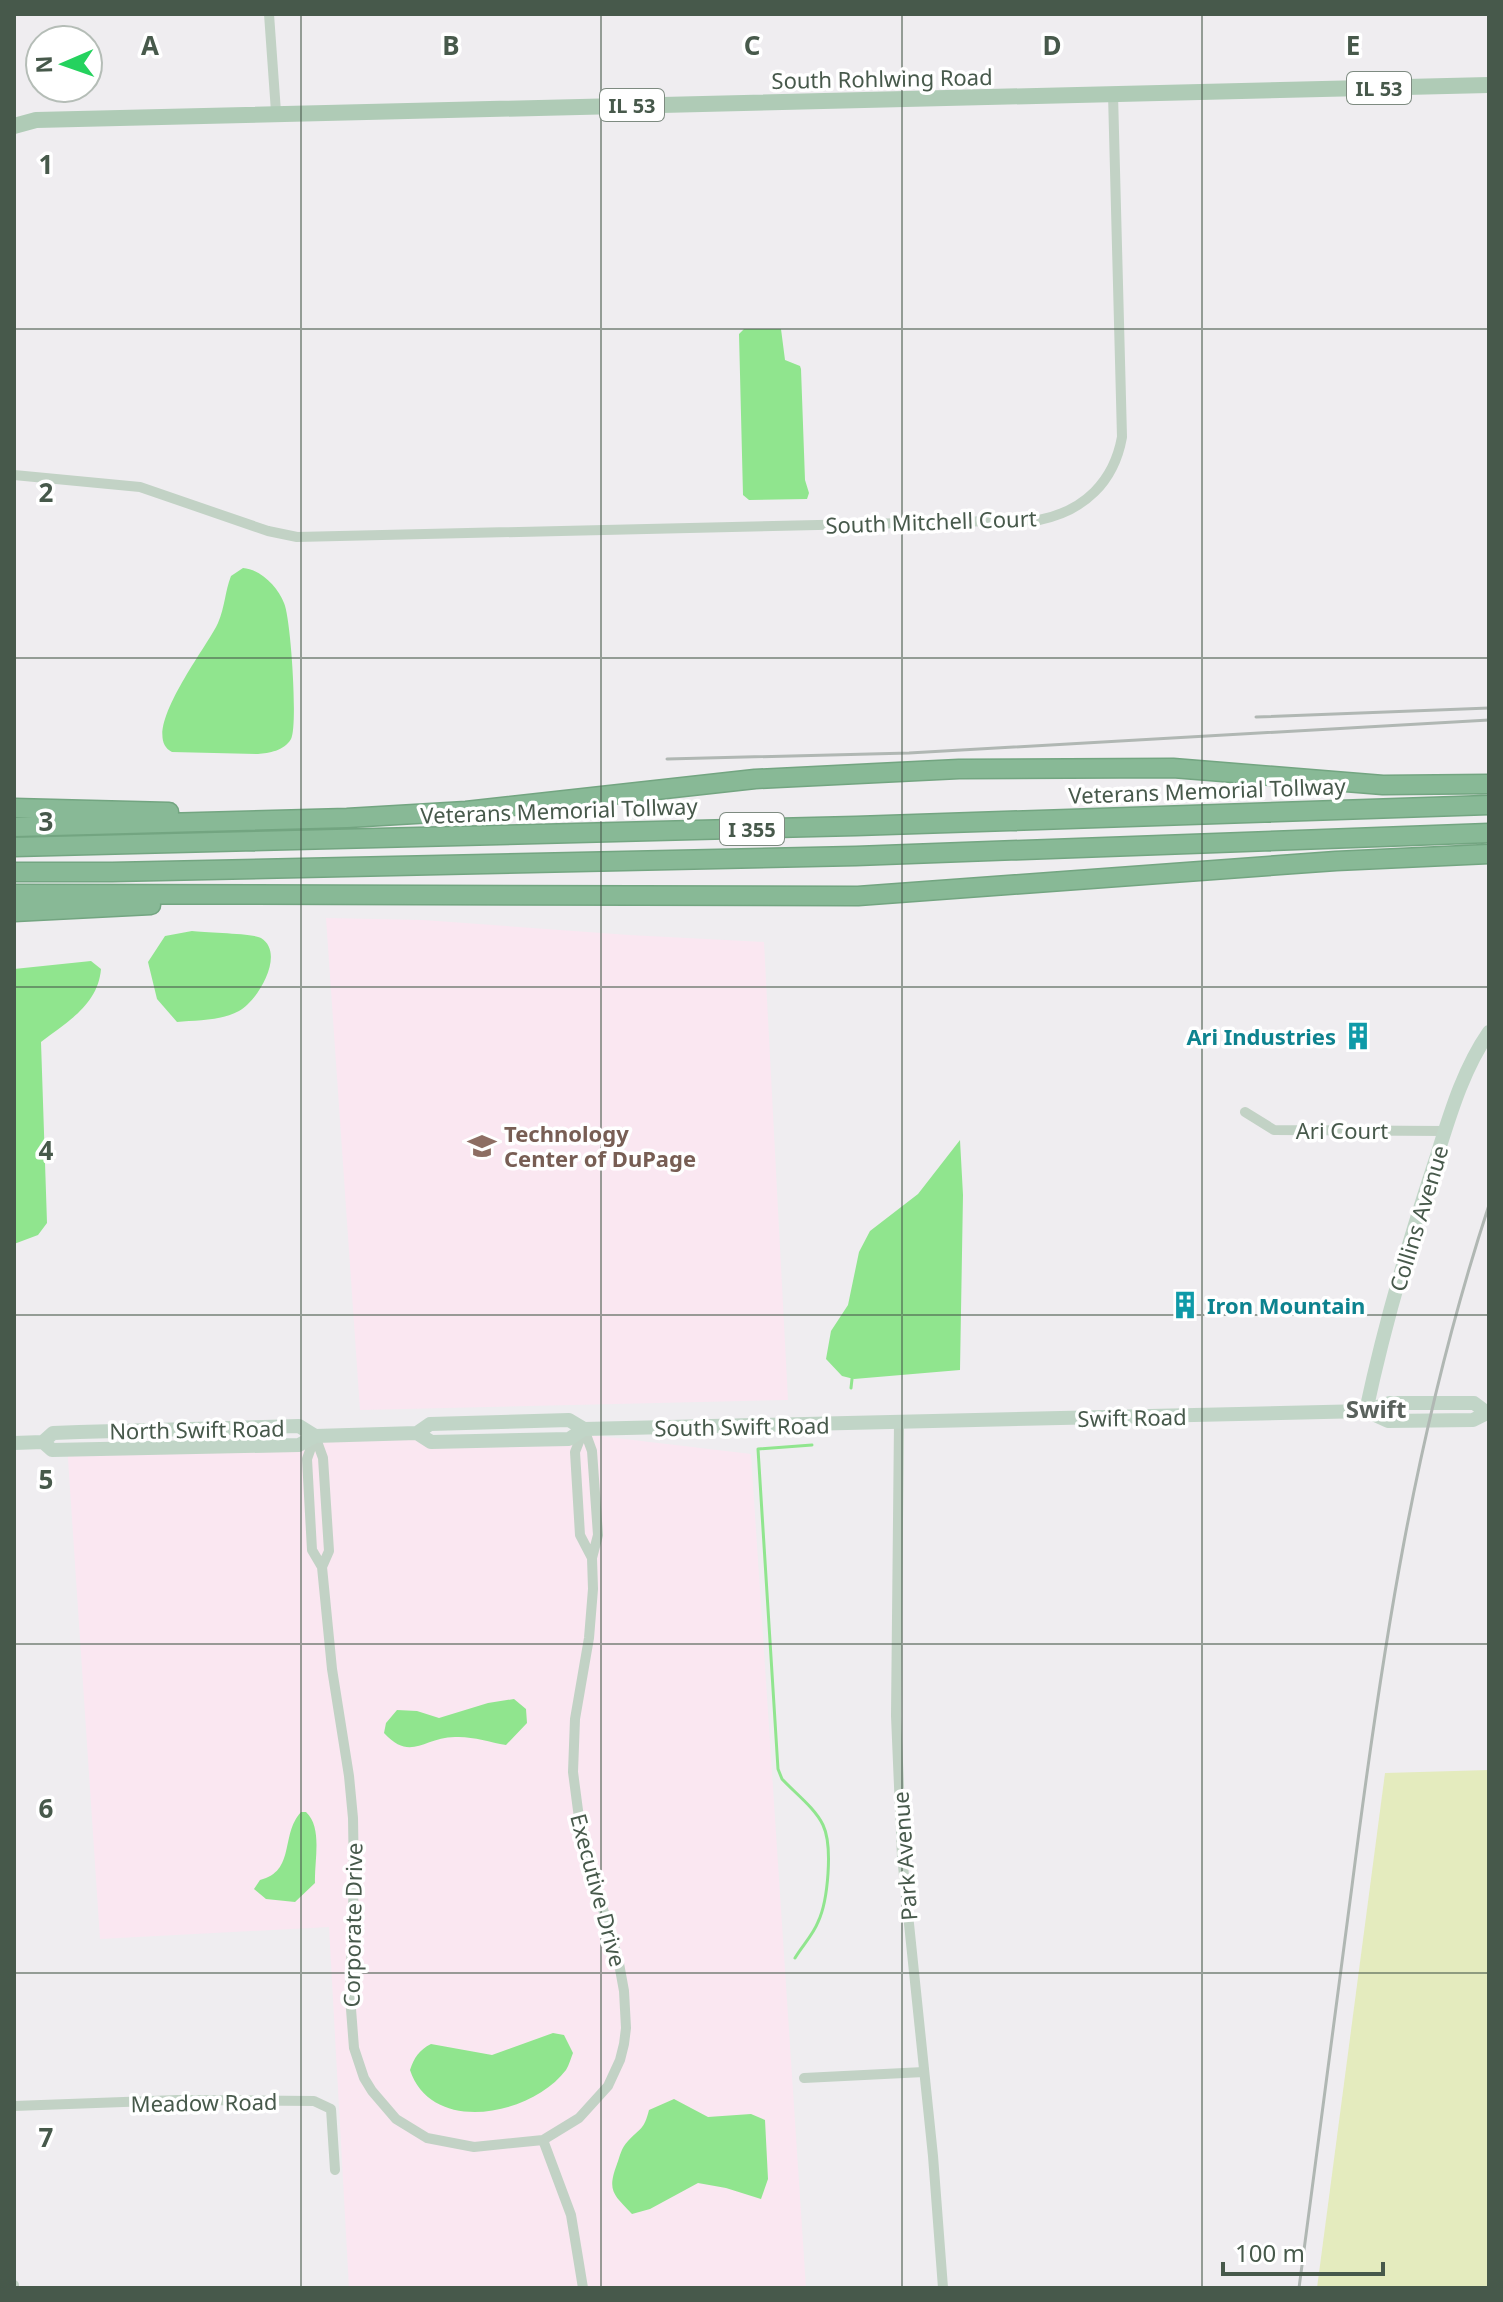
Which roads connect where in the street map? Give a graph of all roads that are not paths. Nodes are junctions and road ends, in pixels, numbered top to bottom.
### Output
1 (269, 14) edge
2 (1489, 85) edge
3 (1113, 94) junction
4 (276, 112) junction
5 (14, 113) edge
6 (36, 120) junction
7 (14, 126) edge
8 (14, 475) edge
9 (1489, 784) edge
10 (1489, 805) edge
11 (14, 808) edge
12 (347, 818) junction
13 (14, 827) edge
14 (1489, 833) edge
15 (14, 847) edge
16 (1489, 854) edge
17 (14, 872) edge
18 (14, 894) edge
19 (302, 895) junction
20 (14, 912) edge
21 (1489, 1032) edge
22 (1245, 1112) dead end
23 (1445, 1131) junction
24 (1366, 1411) junction
25 (1488, 1412) edge
26 (899, 1422) junction
27 (584, 1429) junction
28 (315, 1436) junction
29 (14, 1443) edge
30 (592, 1558) junction
31 (322, 1567) junction
32 (924, 2072) junction
33 (804, 2078) dead end
34 (14, 2106) edge
35 (543, 2140) junction
36 (335, 2170) dead end
37 (583, 2288) edge
38 (943, 2288) edge

1 - 4 street
2 - 3 main road, South Rohlwing Road / IL 53
3 - 4 main road, South Rohlwing Road / IL 53
3 - 8 street, South Mitchell Court
4 - 6 main road, IL 53
5 - 6 main road, IL 53
6 - 7 main road, IL 53
9 - 12 highway
10 - 15 highway, Veterans Memorial Tollway / I 355
11 - 12 highway
12 - 13 highway
14 - 17 highway, I 355
16 - 19 highway
18 - 19 highway
19 - 20 highway
21 - 23 street, Collins Avenue
22 - 23 street, Ari Court
23 - 24 street, Collins Avenue
24 - 25 street, Swift Road
24 - 26 street, Swift Road
26 - 27 street, South Swift Road
26 - 32 street, Park Avenue
27 - 28 street, South Swift Road
27 - 30 street, Executive Drive
27 - 30 street, Executive Drive
28 - 29 street, North Swift Road
28 - 31 street, Corporate Drive
28 - 31 street, Corporate Drive
30 - 35 street, Executive Drive
31 - 35 street, Corporate Drive
32 - 33 street
32 - 38 street, Park Avenue
34 - 36 street, Meadow Road
35 - 37 street

